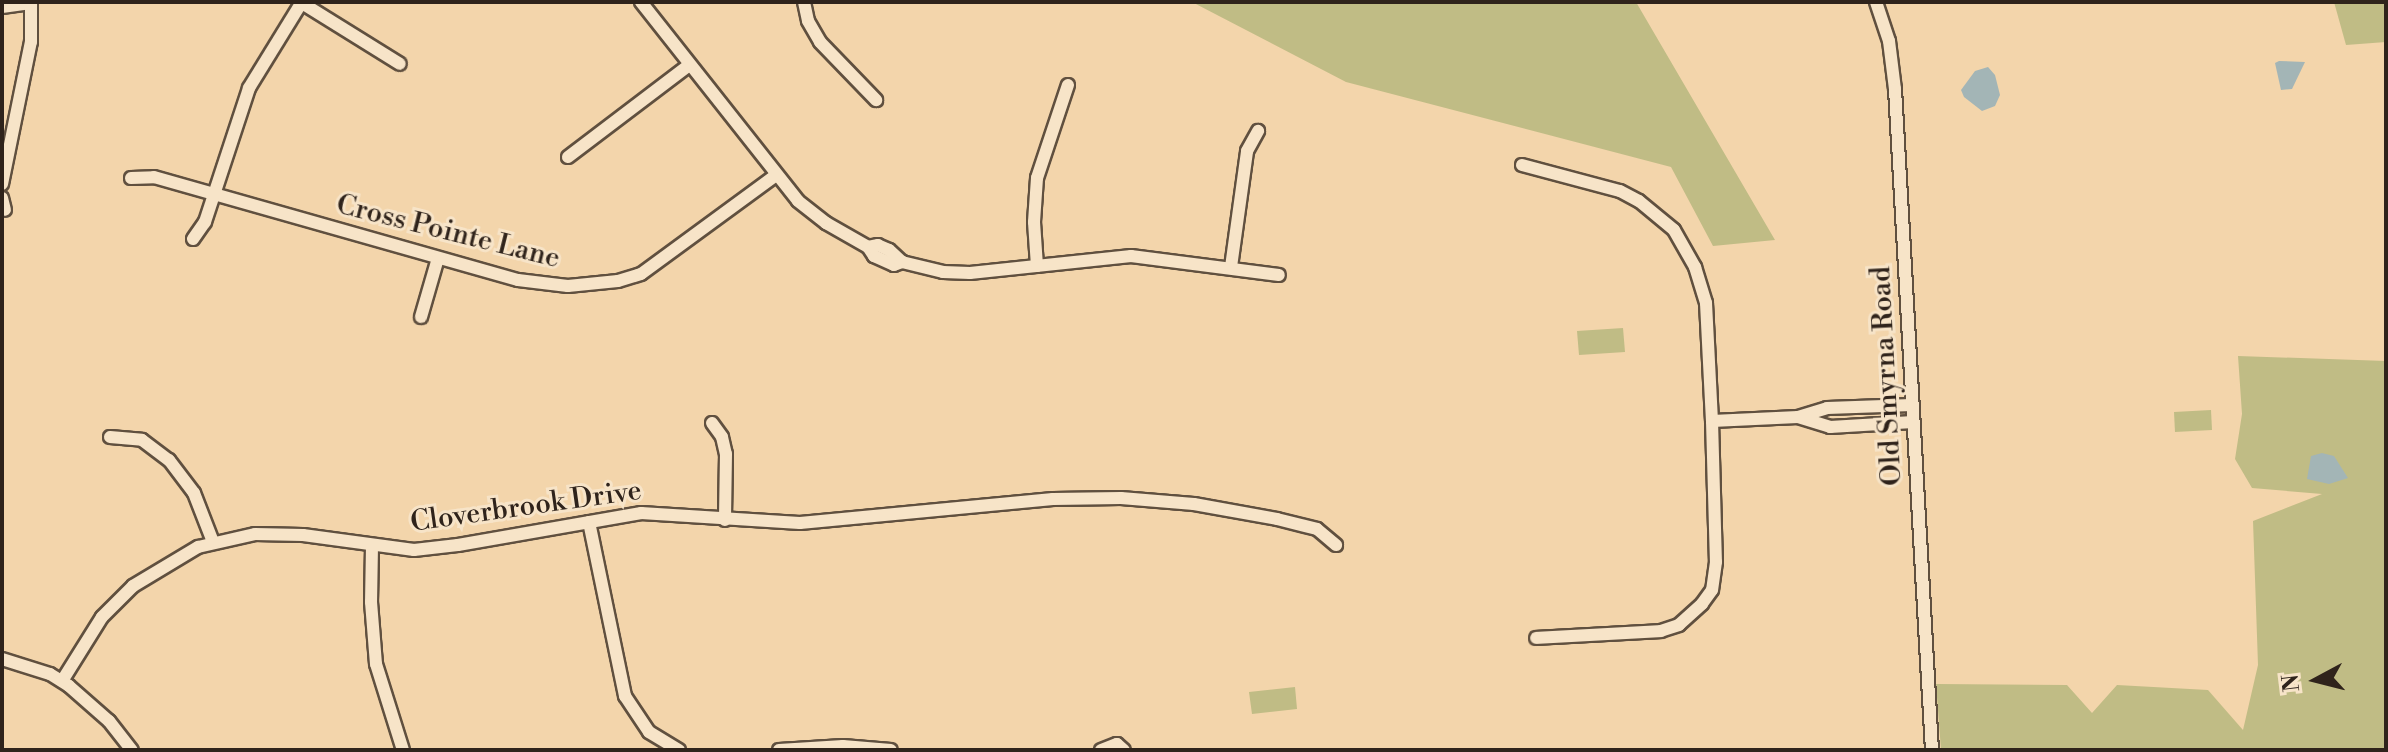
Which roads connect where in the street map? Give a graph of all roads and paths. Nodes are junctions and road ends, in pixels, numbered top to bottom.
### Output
1 (31, 2) edge
2 (302, 2) edge
3 (641, 2) edge
4 (804, 2) edge
5 (1876, 2) edge
6 (2, 7) edge
7 (400, 64) dead end
8 (689, 65) junction
9 (1068, 85) dead end
10 (876, 100) dead end
11 (1258, 131) dead end
12 (568, 157) dead end
13 (1522, 165) dead end
14 (775, 176) junction
15 (131, 178) dead end
16 (2, 184) edge
17 (214, 193) junction
18 (193, 239) dead end
19 (438, 258) junction
20 (1037, 266) junction
21 (1231, 267) junction
22 (1279, 275) dead end
23 (421, 317) dead end
24 (1912, 405) junction
25 (1798, 417) junction
26 (1712, 421) junction
27 (1913, 422) junction
28 (712, 423) dead end
29 (110, 437) dead end
30 (725, 520) junction
31 (589, 522) junction
32 (213, 542) junction
33 (1336, 545) dead end
34 (372, 546) junction
35 (1536, 638) dead end
36 (2, 659) edge
37 (62, 681) junction
38 (132, 750) edge
39 (403, 750) edge
40 (679, 750) edge
41 (779, 750) edge
42 (891, 750) edge
43 (1101, 750) edge
44 (1124, 750) edge
45 (1932, 750) edge

1 - 6 street
1 - 16 street
2 - 7 street
2 - 17 street
3 - 8 street
4 - 10 street
5 - 24 street, Old Smyrna Road
8 - 12 street
8 - 14 street
9 - 20 street
11 - 21 street
13 - 26 street
14 - 19 street, Cross Pointe Lane
14 - 20 street
15 - 17 street, Cross Pointe Lane
17 - 18 street
17 - 19 street, Cross Pointe Lane
19 - 23 street
20 - 21 street
21 - 22 street
24 - 25 street
24 - 27 street, Old Smyrna Road
25 - 26 street
25 - 27 street
26 - 35 street
27 - 45 street, Old Smyrna Road
28 - 30 street
29 - 32 street
30 - 31 street, Cloverbrook Drive
30 - 33 street, Cloverbrook Drive
31 - 34 street, Cloverbrook Drive
31 - 40 street
32 - 34 street, Cloverbrook Drive
32 - 37 street, Cloverbrook Drive
34 - 39 street
36 - 37 street
37 - 38 street
41 - 42 street
43 - 44 street

